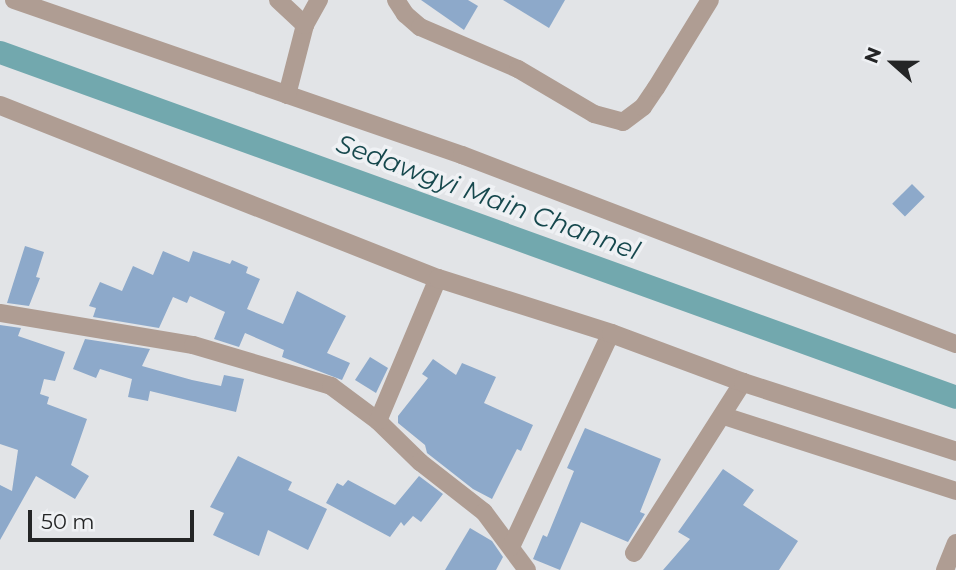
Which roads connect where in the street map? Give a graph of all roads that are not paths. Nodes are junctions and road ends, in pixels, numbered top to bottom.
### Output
1 (278, 0) edge
2 (319, 0) edge
3 (396, 0) edge
4 (710, 0) edge
5 (20, 1) edge
6 (305, 25) junction
7 (287, 95) junction
8 (0, 105) edge
9 (438, 278) junction
10 (0, 313) edge
11 (611, 333) junction
12 (956, 344) edge
13 (743, 382) junction
14 (724, 416) junction
15 (378, 421) junction
16 (956, 451) edge
17 (956, 491) edge
18 (956, 543) edge
19 (512, 547) junction
20 (634, 553) dead end
21 (527, 570) edge
22 (945, 570) edge

1 - 6 street
2 - 6 street
3 - 4 street
5 - 7 street
6 - 7 street
7 - 12 street
8 - 9 street
9 - 11 street
9 - 15 street
10 - 15 street
11 - 13 street
11 - 19 street
13 - 14 street
13 - 16 street
14 - 17 street
14 - 20 street
15 - 19 street
18 - 22 street
19 - 21 street

